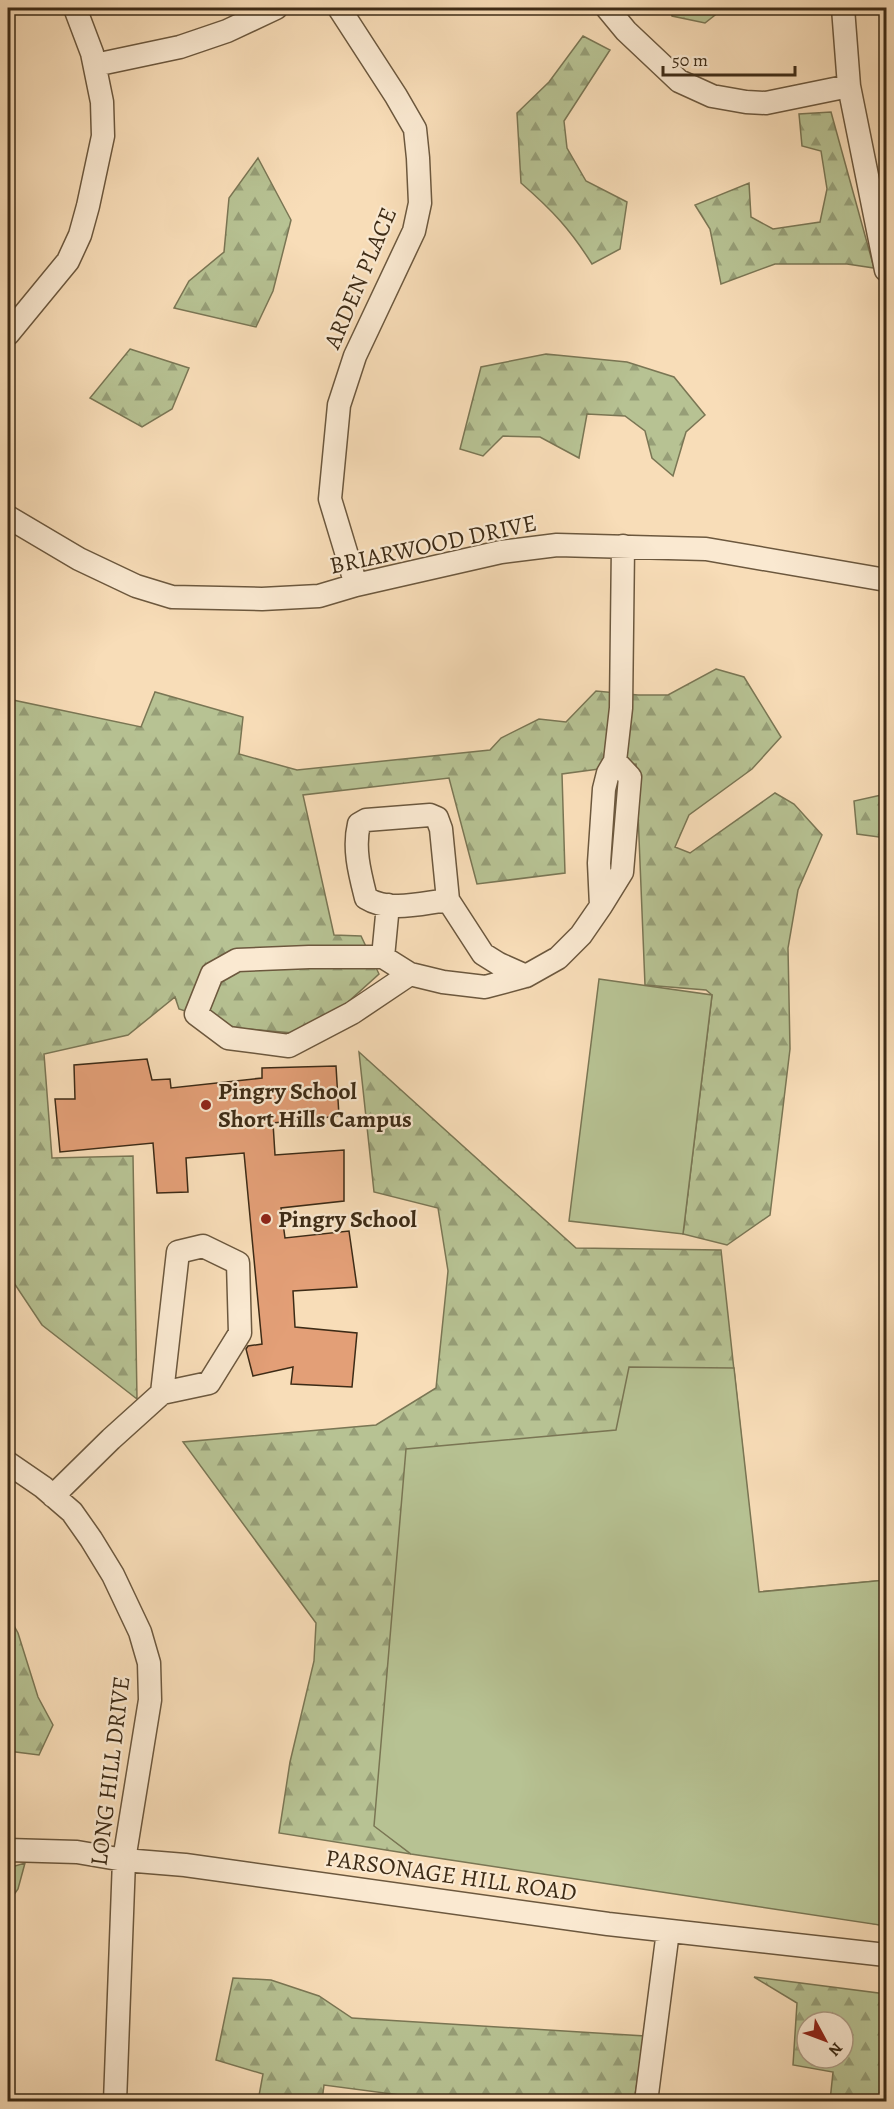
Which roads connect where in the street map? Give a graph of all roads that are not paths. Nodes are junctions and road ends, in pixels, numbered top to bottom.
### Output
1 (75, 8) edge
2 (276, 8) edge
3 (339, 8) edge
4 (607, 8) edge
5 (843, 8) edge
6 (94, 65) junction
7 (849, 86) junction
8 (886, 270) edge
9 (8, 334) edge
10 (8, 517) edge
11 (622, 546) junction
12 (886, 580) edge
13 (356, 585) junction
14 (448, 900) junction
15 (388, 905) junction
16 (383, 957) junction
17 (410, 975) junction
18 (526, 976) junction
19 (162, 1393) junction
20 (8, 1463) edge
21 (53, 1496) junction
22 (8, 1851) edge
23 (124, 1860) junction
24 (668, 1931) junction
25 (886, 1955) edge
26 (116, 2102) edge
27 (646, 2102) edge

1 - 6 street
2 - 6 street
3 - 13 street, ARDEN PLACE
4 - 7 street
5 - 7 street
6 - 9 street
7 - 8 street
10 - 13 street, BRIARWOOD DRIVE
11 - 12 street, BRIARWOOD DRIVE
11 - 13 street, BRIARWOOD DRIVE
11 - 18 street
14 - 15 street
14 - 15 street
14 - 18 street
15 - 16 street
16 - 17 street
16 - 17 street
17 - 18 street
19 - 19 street
19 - 21 street
20 - 21 street, LONG HILL DRIVE
21 - 23 street, LONG HILL DRIVE
22 - 23 street, PARSONAGE HILL ROAD
23 - 24 street, PARSONAGE HILL ROAD
23 - 26 street, LONG HILL DRIVE
24 - 25 street, PARSONAGE HILL ROAD
24 - 27 street

